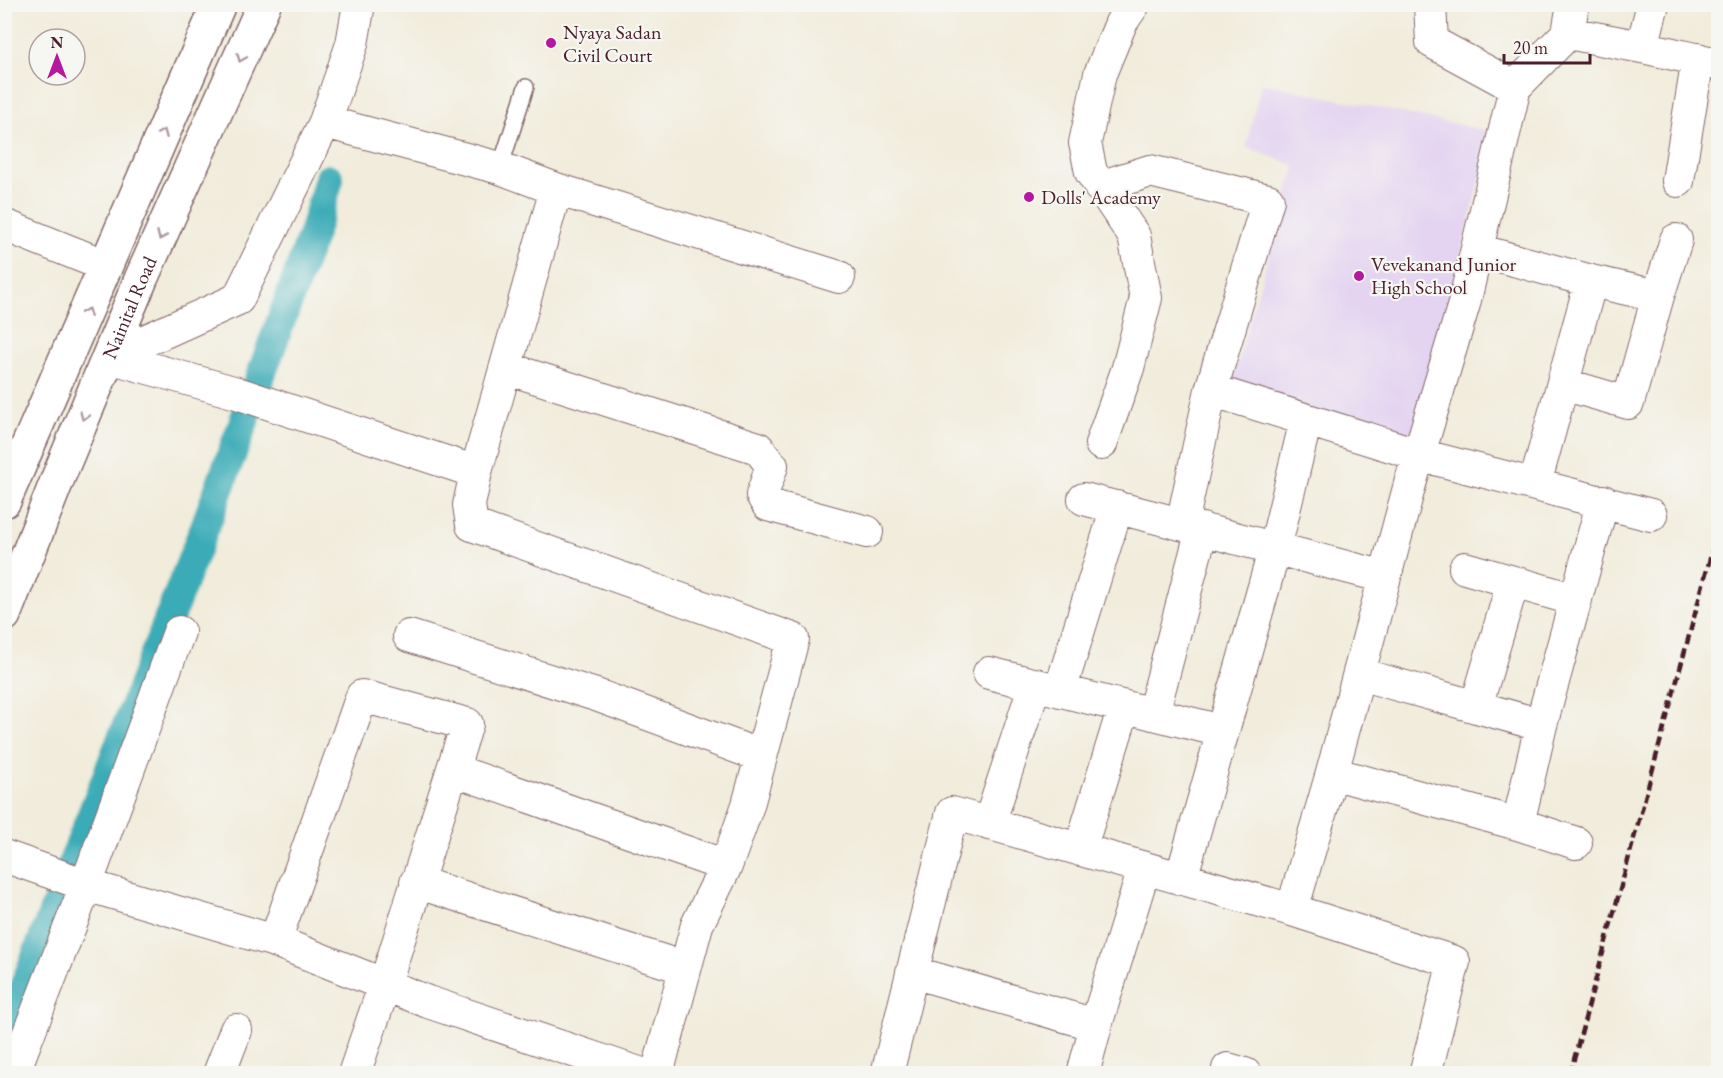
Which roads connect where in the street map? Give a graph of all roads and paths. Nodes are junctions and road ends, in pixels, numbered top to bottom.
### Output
1 (219, 4) edge
2 (264, 4) edge
3 (359, 4) edge
4 (1134, 4) edge
5 (1430, 4) edge
6 (1653, 4) edge
7 (1570, 19) edge
8 (1642, 47) junction
9 (1708, 62) edge
10 (526, 87) dead end
11 (1515, 87) junction
12 (325, 122) junction
13 (500, 168) junction
14 (1678, 181) dead end
15 (1100, 187) junction
16 (556, 189) junction
17 (4, 225) edge
18 (1676, 240) dead end
19 (1477, 250) junction
20 (106, 266) junction
21 (838, 277) dead end
22 (141, 279) junction
23 (1591, 281) junction
24 (1658, 296) junction
25 (74, 344) junction
26 (109, 357) junction
27 (506, 368) junction
28 (1563, 384) junction
29 (1211, 390) junction
30 (1306, 420) junction
31 (1101, 444) dead end
32 (1420, 455) junction
33 (476, 472) junction
34 (1535, 484) junction
35 (1084, 499) dead end
36 (4, 501) edge
37 (1603, 501) junction
38 (1117, 507) junction
39 (1651, 515) dead end
40 (1192, 526) junction
41 (867, 532) dead end
42 (1275, 548) junction
43 (1465, 568) dead end
44 (1385, 577) junction
45 (1513, 582) junction
46 (1576, 600) junction
47 (7, 603) edge
48 (179, 632) dead end
49 (409, 636) dead end
50 (989, 673) dead end
51 (1359, 674) junction
52 (1048, 688) junction
53 (1476, 707) junction
54 (1139, 710) junction
55 (1541, 725) junction
56 (1222, 731) junction
57 (761, 756) junction
58 (453, 770) junction
59 (1332, 773) junction
60 (989, 824) junction
61 (1518, 824) junction
62 (1576, 843) dead end
63 (1080, 850) junction
64 (4, 856) edge
65 (726, 866) junction
66 (1144, 869) junction
67 (1181, 879) junction
68 (74, 881) junction
69 (416, 882) junction
70 (1292, 910) junction
71 (274, 941) junction
72 (685, 968) junction
73 (912, 972) junction
74 (385, 984) junction
75 (1096, 1025) junction
76 (236, 1030) dead end
77 (13, 1074) edge
78 (219, 1074) edge
79 (354, 1074) edge
80 (642, 1074) edge
81 (657, 1074) edge
82 (887, 1074) edge
83 (1083, 1074) edge
84 (1425, 1074) edge

20 -> 1 highway, Nainital Road
2 -> 22 highway, Nainital Road
3 - 12 street
4 - 15 street
5 - 11 street
6 - 8 street
7 - 8 street
7 - 11 street
8 - 9 street
9 - 14 street
10 - 13 lane
11 - 19 street
12 - 13 street
12 - 26 street
13 - 16 street
15 - 29 street
15 - 31 street
16 - 21 street
16 - 27 street
17 - 20 street
18 - 24 street
19 - 23 street
19 - 32 street
20 - 22 highway
25 -> 20 highway, Nainital Road
22 - 26 highway, Nainital Road
23 - 24 street
23 - 28 street
24 - 28 street
25 - 26 highway
25 - 36 highway, Nainital Road
26 - 33 street
26 -> 47 highway, Nainital Road
27 - 33 street
27 - 41 street
28 - 34 street
29 - 30 street
29 - 40 street
30 - 32 street
30 - 42 street
32 - 34 street
32 - 44 street
33 - 57 street
34 - 37 street
35 - 38 street
37 - 39 street
37 - 46 street
38 - 40 street
38 - 52 street
40 - 42 street
40 - 54 street
42 - 44 street
42 - 56 street
43 - 45 street
44 - 51 street
45 - 46 street
45 - 53 street
46 - 55 street
48 - 68 street
49 - 57 street
50 - 52 street
51 - 53 street
51 - 59 street
52 - 54 street
52 - 60 street
53 - 55 street
54 - 56 street
54 - 63 street
55 - 61 street
56 - 67 street
57 - 65 street
58 - 65 street
58 - 69 street
58 - 71 street
59 - 61 street
59 - 70 street
60 - 63 street
60 - 73 street
61 - 62 street
63 - 66 street
64 - 68 street
65 - 72 street
66 - 67 street
66 - 75 street
67 - 70 street
68 - 71 street
68 - 77 street
69 - 72 street
69 - 74 street
70 - 84 street
71 - 74 street
72 - 81 street
73 - 75 street
73 - 82 street
74 - 79 street
74 - 80 street
75 - 83 street
76 - 78 street

